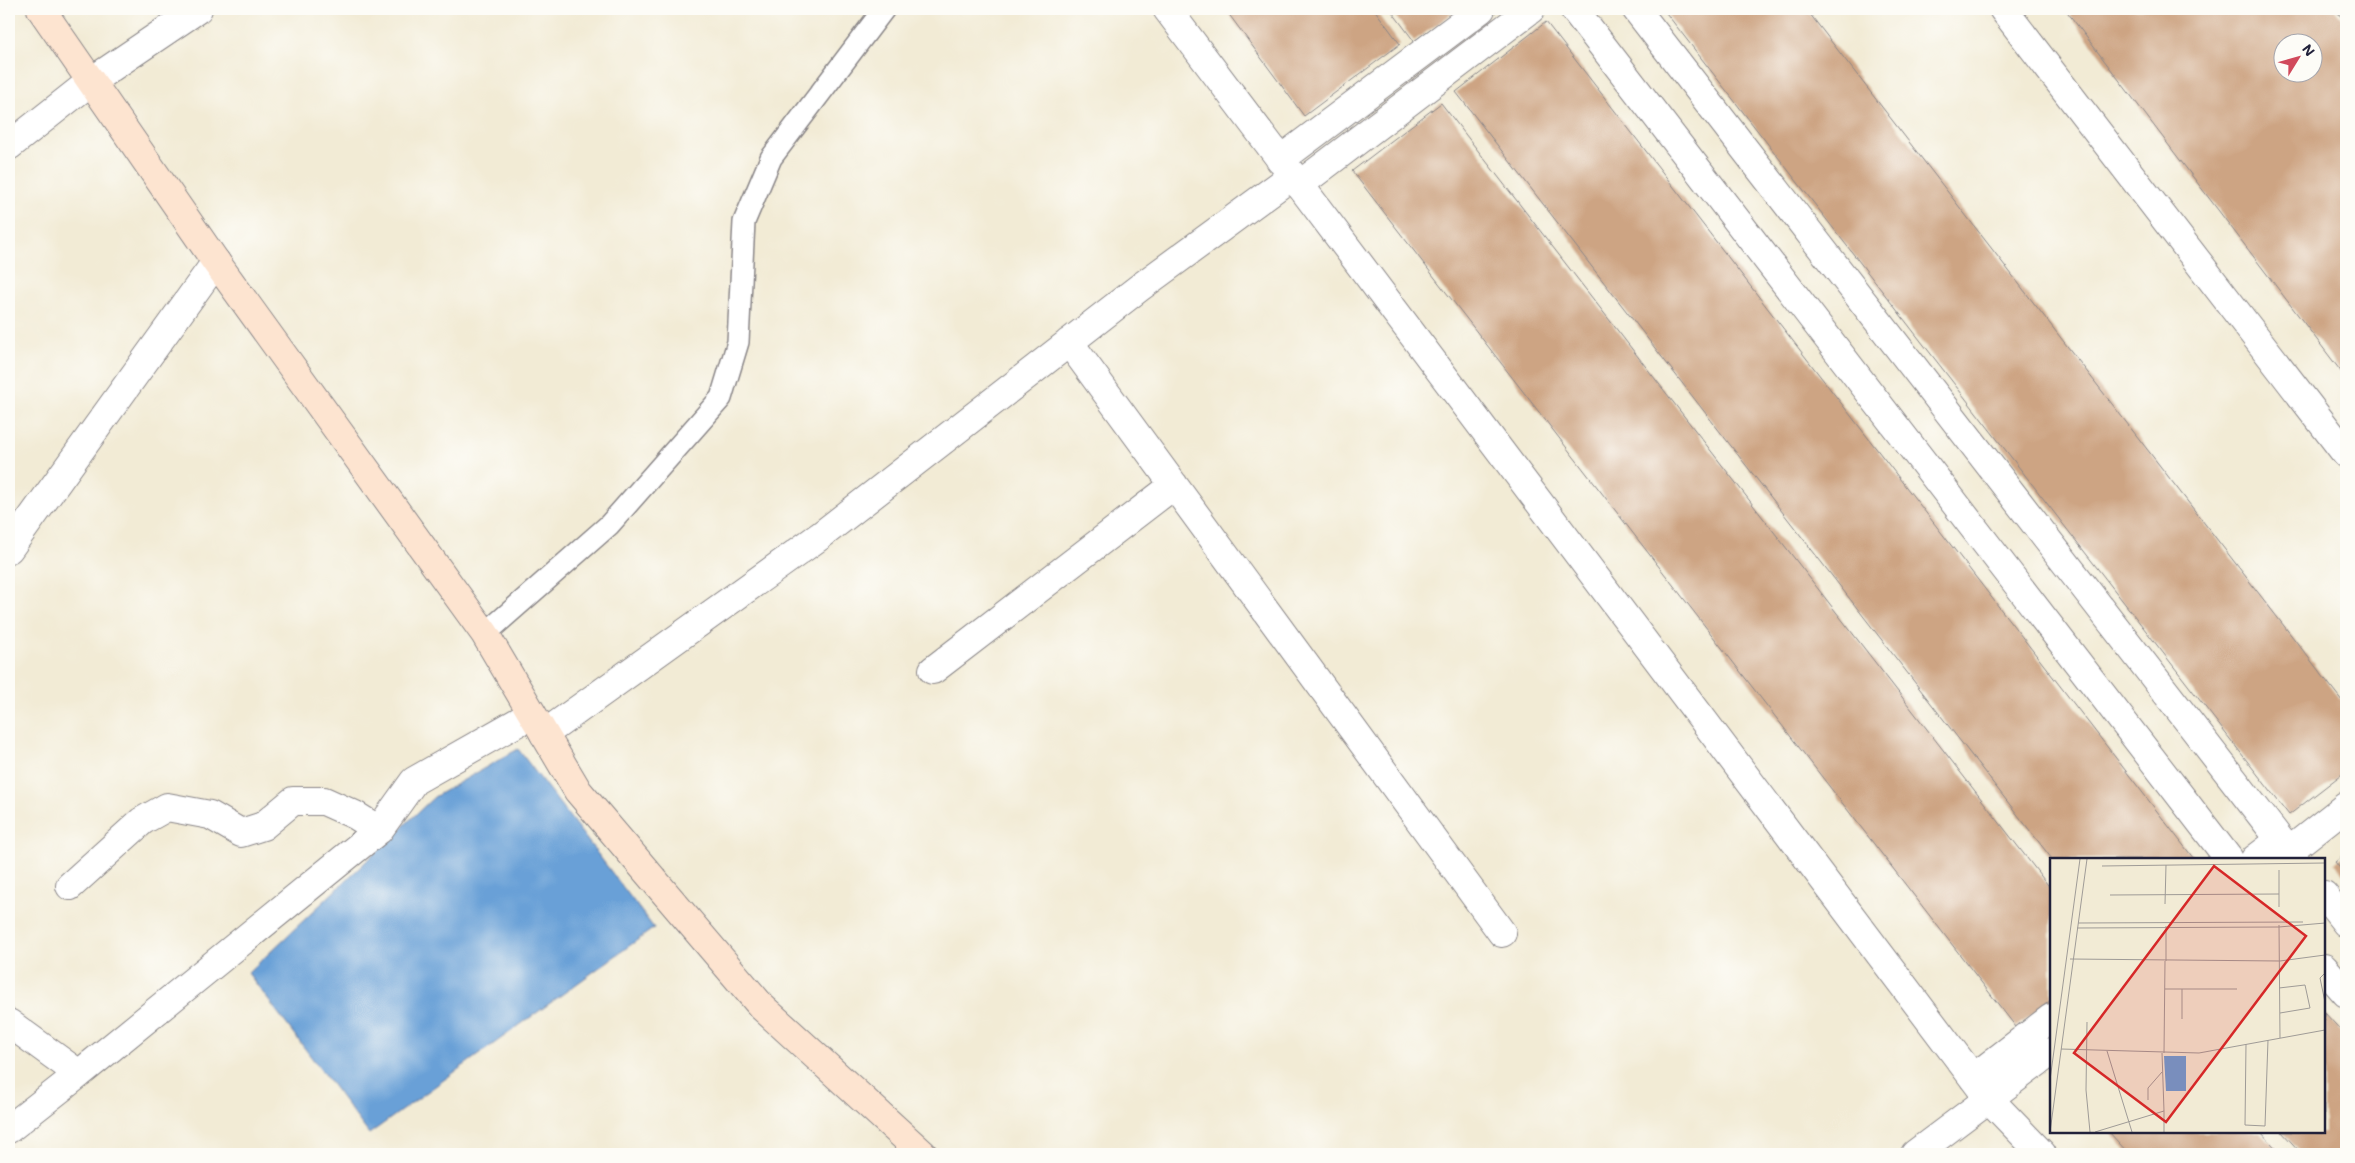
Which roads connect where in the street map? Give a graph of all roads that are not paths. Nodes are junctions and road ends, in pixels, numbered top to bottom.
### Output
1 (40, 9) edge
2 (198, 9) edge
3 (884, 9) edge
4 (1167, 9) edge
5 (1481, 9) edge
6 (1531, 9) edge
7 (1574, 9) edge
8 (1636, 9) edge
9 (2003, 9) edge
10 (90, 82) junction
11 (9, 146) edge
12 (1290, 174) junction
13 (216, 262) junction
14 (1069, 342) junction
15 (2346, 454) edge
16 (1174, 485) junction
17 (9, 550) edge
18 (485, 634) junction
19 (933, 670) dead end
20 (538, 724) junction
21 (2346, 806) edge
22 (379, 830) junction
23 (2288, 850) edge
24 (2228, 858) edge
25 (2259, 858) edge
26 (70, 886) dead end
27 (2325, 896) edge
28 (2346, 923) edge
29 (1502, 933) dead end
30 (2325, 969) edge
31 (2346, 993) edge
32 (2050, 1019) edge
33 (9, 1024) edge
34 (2050, 1053) edge
35 (79, 1074) junction
36 (1973, 1078) junction
37 (1989, 1099) junction
38 (9, 1129) edge
39 (923, 1154) edge
40 (1915, 1154) edge
41 (2042, 1154) edge

1 - 10 street
2 - 10 street
3 - 18 lane
4 - 12 street
5 - 12 street
6 - 12 street
7 - 24 street
8 - 23 street
9 - 15 street
10 - 11 street
10 - 13 street
12 - 14 street
12 - 36 street
13 - 17 street
13 - 18 street
14 - 16 street
14 - 20 street
16 - 19 street
16 - 29 street
18 - 20 street
20 - 22 street
20 - 39 street
21 - 23 street
22 - 26 street
22 - 35 street
23 - 25 street
27 - 28 street
30 - 31 street
32 - 36 street
33 - 35 street
34 - 37 street
35 - 38 street
36 - 37 street
37 - 40 street
37 - 41 street

